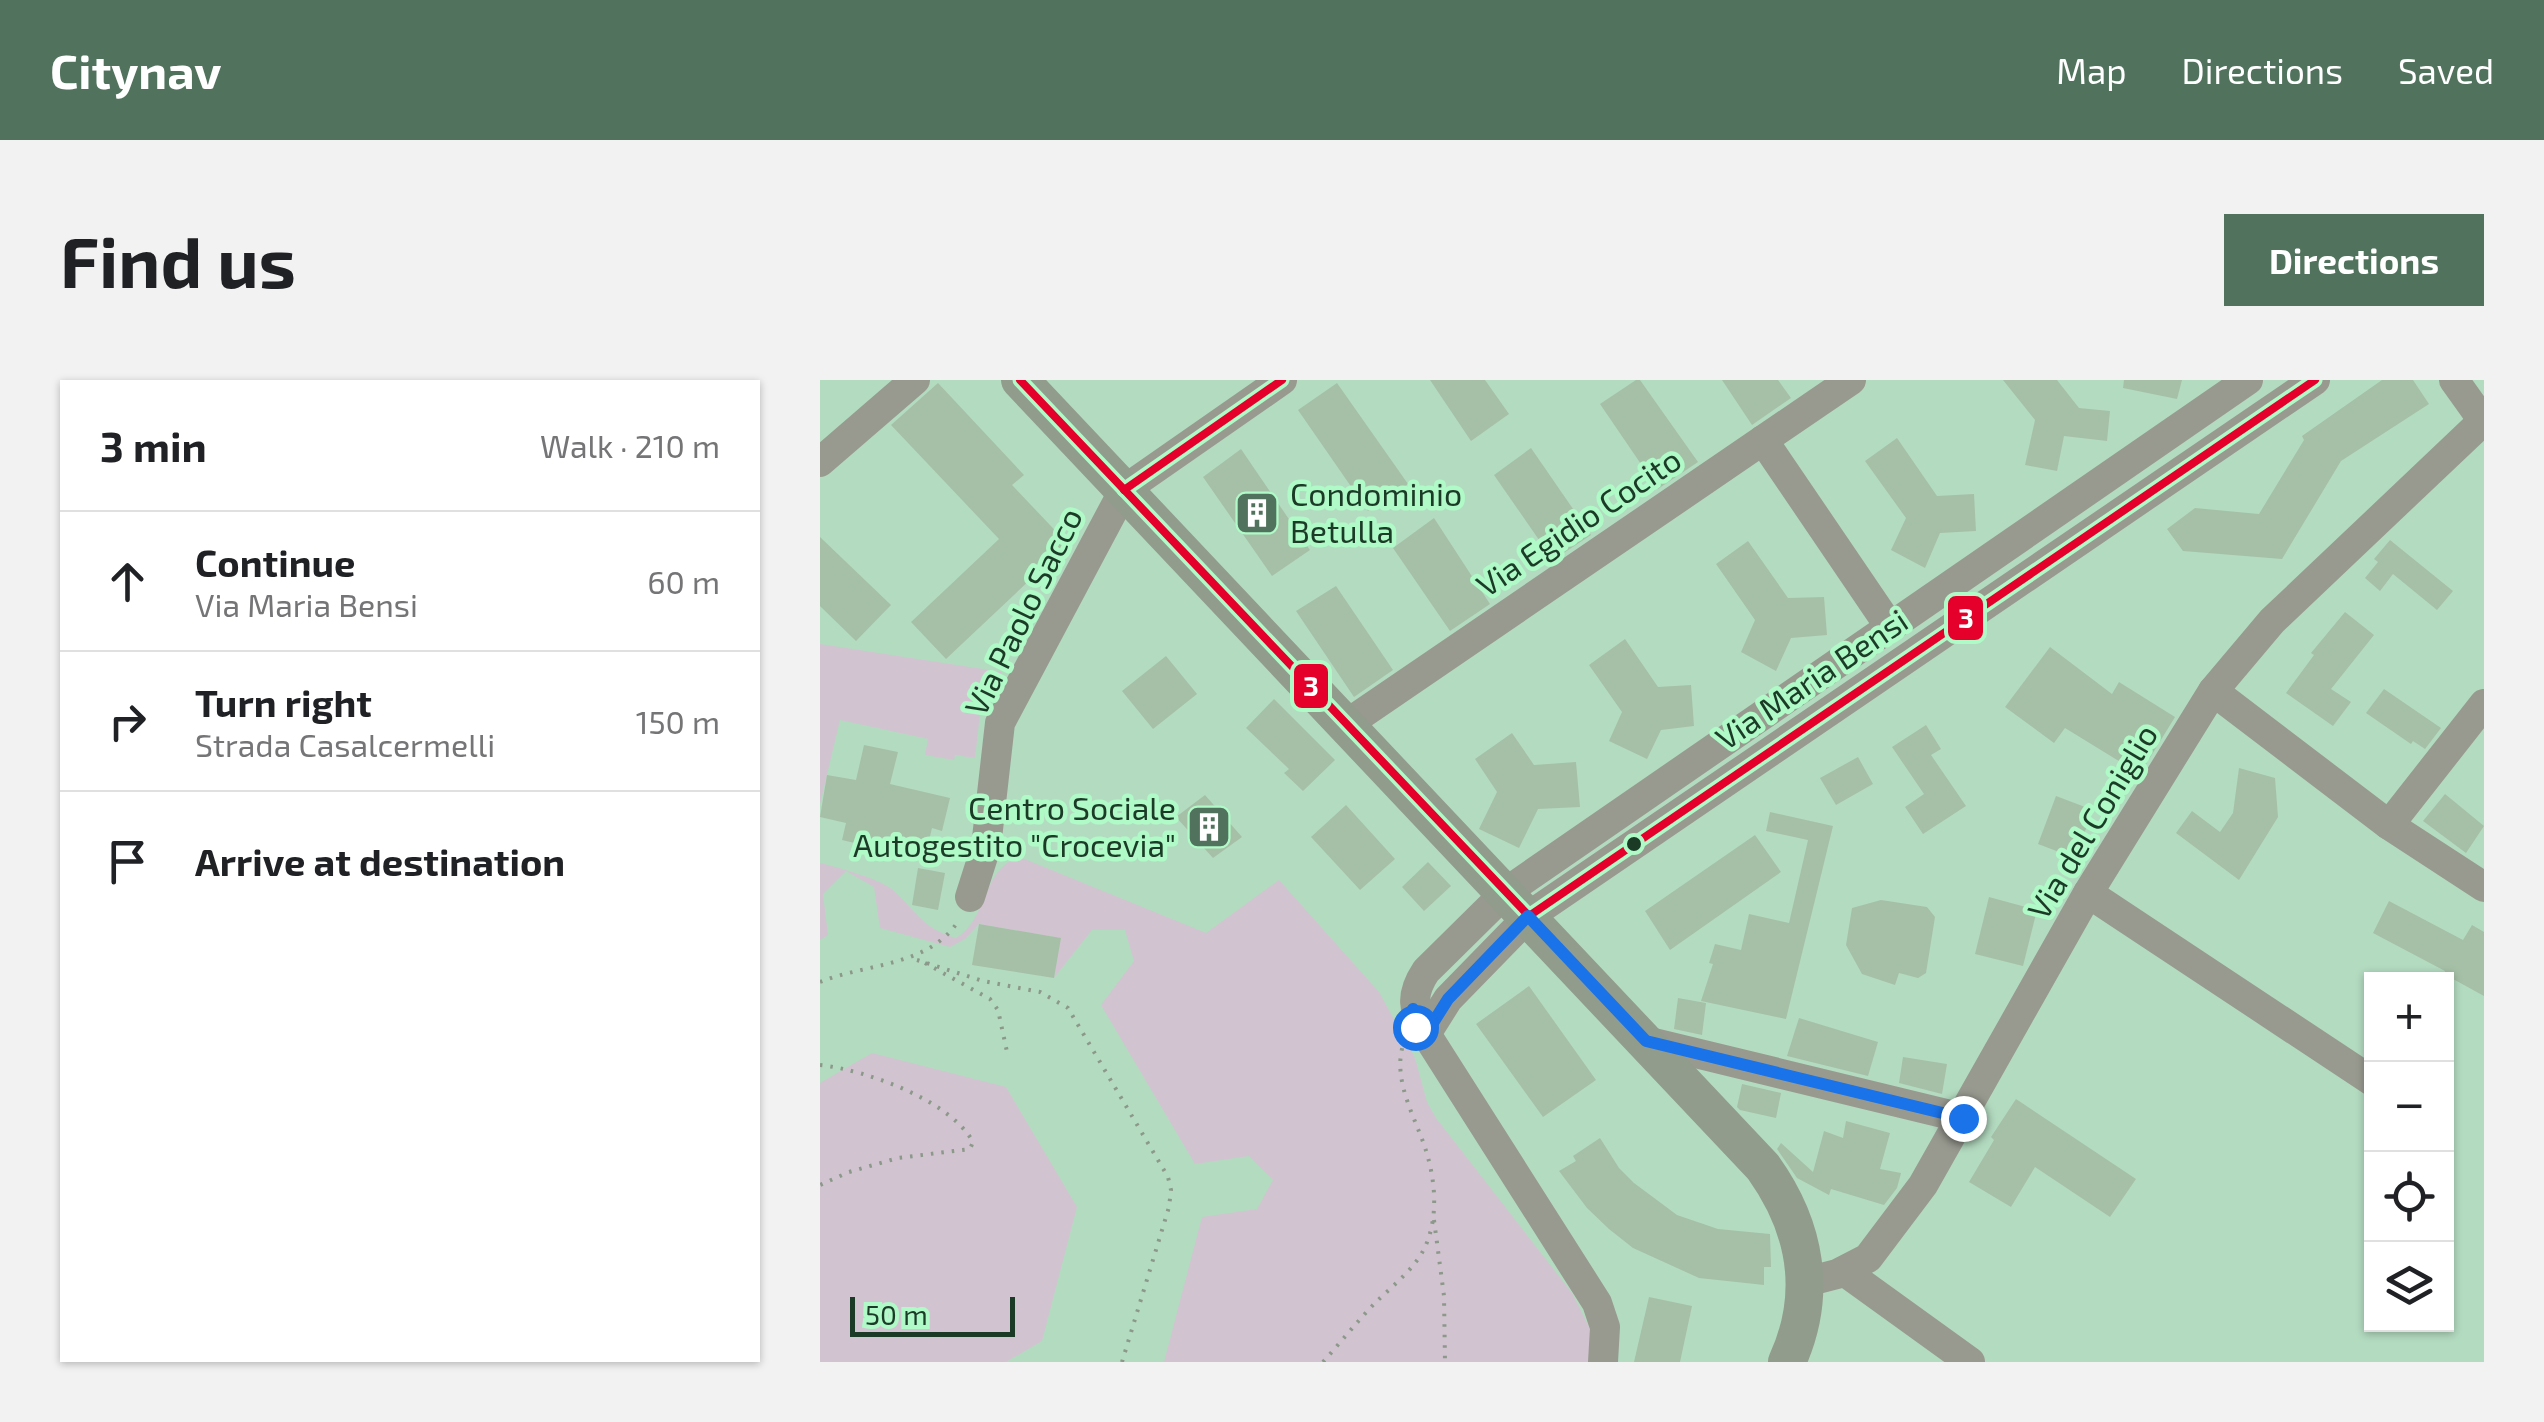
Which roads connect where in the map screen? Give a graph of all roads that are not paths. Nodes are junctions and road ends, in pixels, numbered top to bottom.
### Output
1 (915, 380) edge
2 (1020, 380) edge
3 (1282, 380) edge
4 (1851, 380) edge
5 (2248, 380) edge
6 (2315, 380) edge
7 (2454, 380) edge
8 (2484, 421) edge
9 (1763, 440) junction
10 (820, 462) edge
11 (1124, 490) junction
12 (1890, 627) junction
13 (2213, 692) junction
14 (2484, 704) edge
15 (1347, 724) junction
16 (2389, 825) junction
17 (2484, 888) edge
18 (2088, 893) junction
19 (970, 898) road end
20 (1517, 904) junction
21 (1646, 1041) junction
22 (2364, 1076) edge
23 (1963, 1118) junction
24 (1844, 1270) junction
25 (1806, 1282) junction
26 (1603, 1362) edge
27 (1787, 1362) edge
28 (1970, 1362) edge

1 - 10 street
2 - 11 main road
3 - 11 street, Via Paolo Sacco
4 - 9 street, Via Egidio Cocito
5 - 12 street, Via Maria Bensi
6 - 20 street, Via Maria Bensi
7 - 8 street
8 - 13 street, Via del Coniglio
9 - 12 street
9 - 15 street, Via Egidio Cocito
11 - 15 main road
11 - 19 street, Via Paolo Sacco
12 - 20 street, Via Maria Bensi
13 - 16 street
13 - 18 street, Via del Coniglio
14 - 16 street
15 - 20 main road
16 - 17 street
18 - 22 street
18 - 23 street, Via del Coniglio
20 - 21 main road
20 - 26 street, Via Maria Bensi
21 - 23 street
21 - 25 main road
23 - 24 street, Via del Coniglio
24 - 25 street, Via del Coniglio
24 - 28 street
25 - 27 main road

